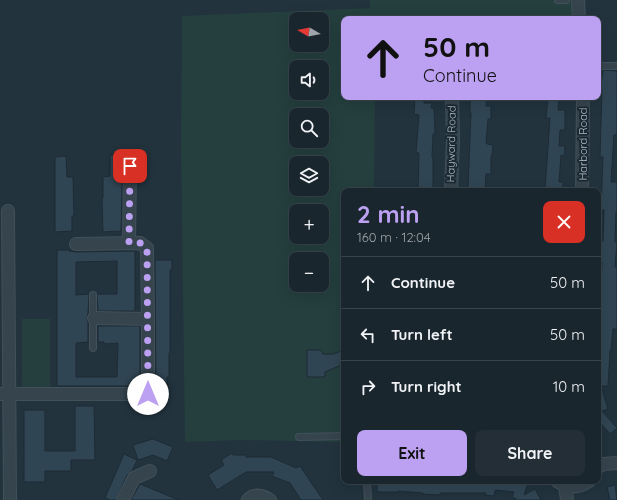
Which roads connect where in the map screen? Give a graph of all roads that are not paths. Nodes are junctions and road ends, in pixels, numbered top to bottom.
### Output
1 (558, 0) edge
2 (566, 0) edge
3 (578, 0) edge
4 (580, 16) edge
5 (601, 66) edge
6 (617, 66) edge
7 (452, 100) edge
8 (583, 100) edge
9 (130, 166) dead end
10 (451, 188) edge
11 (582, 188) edge
12 (8, 211) dead end
13 (129, 243) junction
14 (76, 244) dead end
15 (93, 294) dead end
16 (94, 318) junction
17 (148, 318) junction
18 (93, 348) dead end
19 (5, 394) edge
20 (341, 436) edge
21 (299, 437) dead end
22 (617, 463) edge
23 (601, 466) edge
24 (150, 471) dead end
25 (367, 484) edge
26 (561, 484) edge
27 (567, 484) edge
28 (584, 484) edge
29 (10, 500) edge
30 (123, 500) edge
31 (248, 500) edge
32 (270, 500) edge
33 (368, 500) edge
34 (567, 500) edge

1 - 2 lane
3 - 4 street
5 - 6 lane
7 - 10 street, Hayward Road
8 - 11 street, Harbord Road
9 - 13 street
12 - 19 street
13 - 14 street
13 - 17 street
15 - 16 lane
16 - 17 street
16 - 18 lane
17 - 19 street
19 - 29 street
20 - 21 lane
22 - 23 street
24 - 30 street
25 - 33 lane
26 - 34 street
27 - 28 street
31 - 32 street

